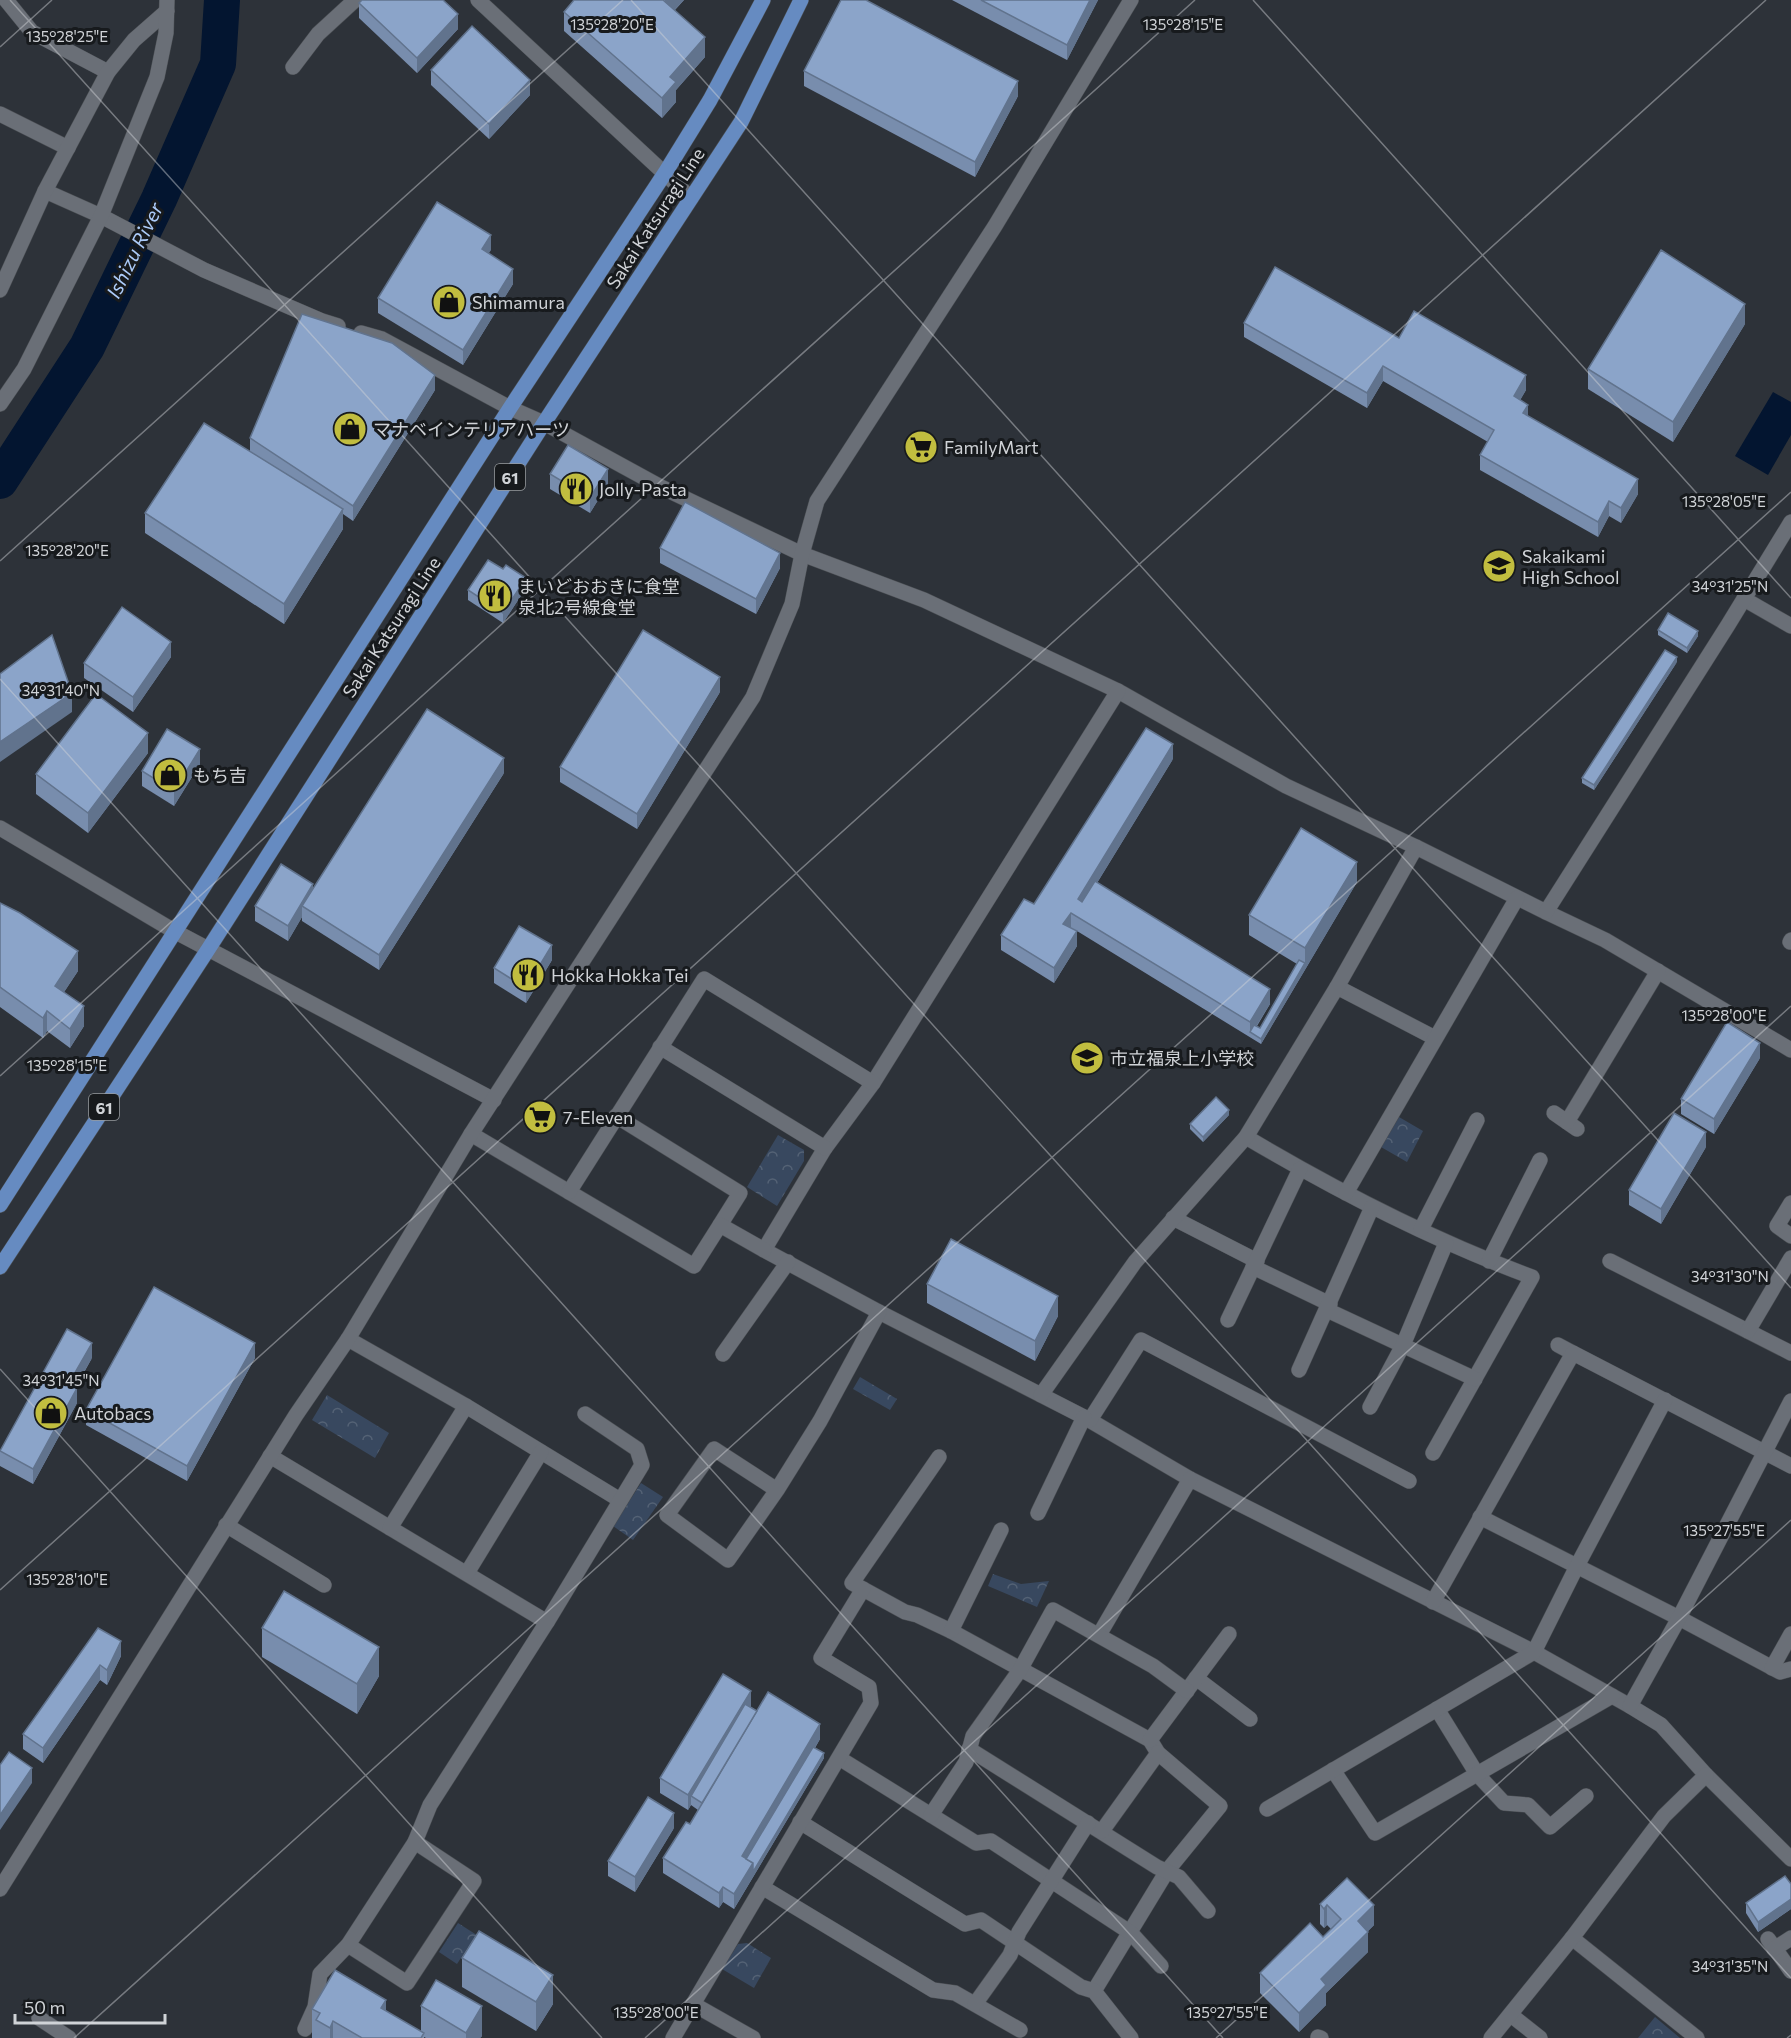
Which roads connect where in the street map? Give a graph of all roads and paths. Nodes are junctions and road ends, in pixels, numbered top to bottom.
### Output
1 (6, 0) edge
2 (355, 0) edge
3 (478, 0) edge
4 (763, 0) edge
5 (801, 0) edge
6 (1131, 0) edge
7 (167, 5) edge
8 (293, 67) dead end
9 (108, 72) junction
10 (0, 114) edge
11 (68, 148) junction
12 (665, 172) junction
13 (45, 190) junction
14 (691, 198) junction
15 (104, 218) junction
16 (0, 290) edge
17 (0, 404) edge
18 (510, 408) junction
19 (544, 423) junction
20 (1791, 522) edge
21 (802, 554) junction
22 (1744, 599) junction
23 (1791, 626) edge
24 (1119, 691) junction
25 (0, 828) edge
26 (1416, 847) junction
27 (1517, 898) junction
28 (1546, 912) junction
29 (174, 932) junction
30 (209, 948) junction
31 (1658, 971) junction
32 (1337, 987) junction
33 (1435, 1038) junction
34 (660, 1047) junction
35 (1791, 1050) edge
36 (873, 1083) junction
37 (494, 1100) junction
38 (1554, 1113) dead end
39 (616, 1116) junction
40 (1477, 1120) dead end
41 (471, 1134) junction
42 (1246, 1137) junction
43 (825, 1148) junction
44 (1540, 1160) dead end
45 (1300, 1169) junction
46 (568, 1191) junction
47 (1346, 1193) junction
48 (1791, 1203) edge
49 (0, 1205) edge
50 (1372, 1207) junction
51 (1173, 1218) junction
52 (720, 1225) junction
53 (1421, 1229) junction
54 (1791, 1236) edge
55 (1446, 1243) junction
56 (764, 1250) junction
57 (1791, 1258) edge
58 (1489, 1261) junction
59 (1610, 1261) dead end
60 (788, 1262) junction
61 (1255, 1264) junction
62 (0, 1267) edge
63 (1328, 1307) junction
64 (879, 1312) junction
65 (1228, 1320) dead end
66 (1748, 1331) junction
67 (348, 1339) junction
68 (1403, 1345) junction
69 (1558, 1345) dead end
70 (1573, 1353) junction
71 (1791, 1353) edge
72 (723, 1354) dead end
73 (1299, 1370) dead end
74 (1474, 1379) junction
75 (1041, 1395) junction
76 (1665, 1400) junction
77 (1791, 1401) edge
78 (466, 1406) junction
79 (1370, 1407) dead end
80 (585, 1414) dead end
81 (1087, 1419) junction
82 (1766, 1451) junction
83 (541, 1452) junction
84 (1433, 1453) dead end
85 (270, 1456) junction
86 (939, 1457) dead end
87 (1791, 1466) edge
88 (1190, 1479) junction
89 (1409, 1481) dead end
90 (777, 1490) junction
91 (620, 1500) junction
92 (1038, 1512) dead end
93 (1480, 1517) junction
94 (226, 1525) junction
95 (390, 1528) junction
96 (1001, 1530) dead end
97 (1577, 1566) junction
98 (467, 1573) junction
99 (324, 1585) dead end
100 (862, 1589) junction
101 (1433, 1602) junction
102 (1679, 1618) junction
103 (547, 1622) junction
104 (951, 1631) junction
105 (1229, 1634) dead end
106 (1791, 1634) edge
107 (1099, 1635) junction
108 (1534, 1652) junction
109 (1772, 1668) junction
110 (1791, 1669) edge
111 (1020, 1670) junction
112 (1196, 1678) junction
113 (1187, 1691) junction
114 (1612, 1696) junction
115 (1630, 1706) junction
116 (1437, 1709) junction
117 (1250, 1719) dead end
118 (1154, 1747) junction
119 (969, 1749) junction
120 (840, 1758) junction
121 (1333, 1770) junction
122 (1477, 1774) junction
123 (1706, 1774) junction
124 (1586, 1796) dead end
125 (1267, 1809) dead end
126 (931, 1815) junction
127 (800, 1822) junction
128 (1088, 1823) junction
129 (1102, 1831) junction
130 (415, 1842) junction
131 (1787, 1849) edge
132 (1167, 1871) junction
133 (1050, 1880) junction
134 (762, 1887) junction
135 (0, 1889) edge
136 (1208, 1911) dead end
137 (1131, 1933) junction
138 (1572, 1938) junction
139 (1791, 1938) edge
140 (1014, 1943) junction
141 (348, 1945) junction
142 (1161, 1966) dead end
143 (1791, 1971) edge
144 (1094, 1991) junction
145 (693, 2004) junction
146 (975, 2004) junction
147 (1510, 2015) junction
148 (39, 2018) dead end
149 (305, 2030) dead end
150 (1020, 2030) dead end
151 (69, 2038) edge
152 (673, 2038) edge
153 (753, 2038) edge
154 (1131, 2038) edge
155 (1491, 2038) edge
156 (1540, 2038) edge
157 (1697, 2038) edge

1 - 9 street
2 - 8 street
3 - 12 street
4 - 12 main road, Sakai Katsuragi Line / 61
5 - 14 main road, Sakai Katsuragi Line / 61
6 - 21 street
7 - 9 street
7 - 15 street
9 - 11 street
10 - 11 street
11 - 13 street
12 - 14 street
12 - 18 main road, Sakai Katsuragi Line / 61
13 - 15 street
13 - 16 street
14 - 19 main road, Sakai Katsuragi Line / 61
15 - 17 street
15 - 18 street
18 - 19 street
18 - 29 main road, Sakai Katsuragi Line / 61
19 - 21 street
19 - 30 main road, Sakai Katsuragi Line / 61
20 - 22 street
21 - 24 street
21 - 37 street
22 - 23 street
22 - 28 street
24 - 26 street
24 - 36 street
25 - 29 street
26 - 27 street
26 - 32 street
27 - 28 street
27 - 33 street
28 - 31 street
29 - 30 street
29 - 49 main road, Sakai Katsuragi Line / 61
30 - 37 street
30 - 62 main road, Sakai Katsuragi Line / 61
31 - 35 street
31 - 38 street
32 - 33 street
32 - 42 street
33 - 47 street
34 - 36 street
34 - 39 street
34 - 43 street
36 - 43 street
37 - 41 street
39 - 46 street
39 - 52 street
40 - 53 street
41 - 46 street
41 - 67 street
42 - 45 street
42 - 51 street
43 - 56 street
44 - 58 street
45 - 47 street
45 - 61 street
46 - 52 street
47 - 50 street
48 - 54 street
50 - 53 street
50 - 63 street
51 - 61 street
51 - 75 street
52 - 56 street
53 - 55 street
55 - 58 street
55 - 68 street
56 - 60 street
57 - 66 street
58 - 74 street
59 - 66 street
60 - 64 street
60 - 72 street
61 - 63 street
61 - 65 street
63 - 68 street
63 - 73 street
64 - 75 street
64 - 90 street
66 - 71 street
67 - 78 street
67 - 85 street
68 - 74 street
68 - 79 street
69 - 70 street
70 - 76 street
70 - 93 street
74 - 84 street
75 - 81 street
76 - 82 street
76 - 97 street
77 - 82 street
78 - 83 street
78 - 95 street
80 - 91 street
81 - 88 street
81 - 89 street
81 - 92 street
82 - 87 street
82 - 102 street
83 - 91 street
83 - 98 street
85 - 94 street
85 - 95 street
86 - 100 street
88 - 101 street
88 - 107 street
90 - 90 street
91 - 103 street
93 - 97 street
93 - 101 street
94 - 99 street
94 - 135 street
95 - 98 street
96 - 104 street
97 - 102 street
97 - 108 street
98 - 103 street
100 - 104 street
100 - 120 street
101 - 108 street
102 - 109 street
102 - 115 street
103 - 130 street
104 - 111 street
105 - 112 street
106 - 109 street
107 - 111 street
107 - 113 street
108 - 114 street
108 - 116 street
109 - 110 street
111 - 118 street
111 - 119 street
112 - 113 street
112 - 117 street
113 - 118 street
114 - 115 street
114 - 122 street
115 - 123 street
116 - 121 street
116 - 122 street
118 - 129 street
118 - 132 street
119 - 126 street
119 - 128 street
120 - 126 street
120 - 127 street
121 - 122 street
121 - 125 street
122 - 124 street
123 - 131 street
123 - 138 street
126 - 133 street
127 - 134 street
127 - 140 street
128 - 129 street
128 - 133 street
129 - 132 street
130 - 141 street
130 - 141 street
132 - 136 street
132 - 137 street
133 - 137 street
133 - 140 street
134 - 145 street
134 - 146 street
137 - 142 street
137 - 144 street
138 - 147 street
138 - 157 street
139 - 143 street
140 - 144 street
140 - 146 street
141 - 149 street
144 - 154 street
145 - 152 street
145 - 153 street
146 - 150 street
147 - 155 street
147 - 156 street
148 - 151 street

